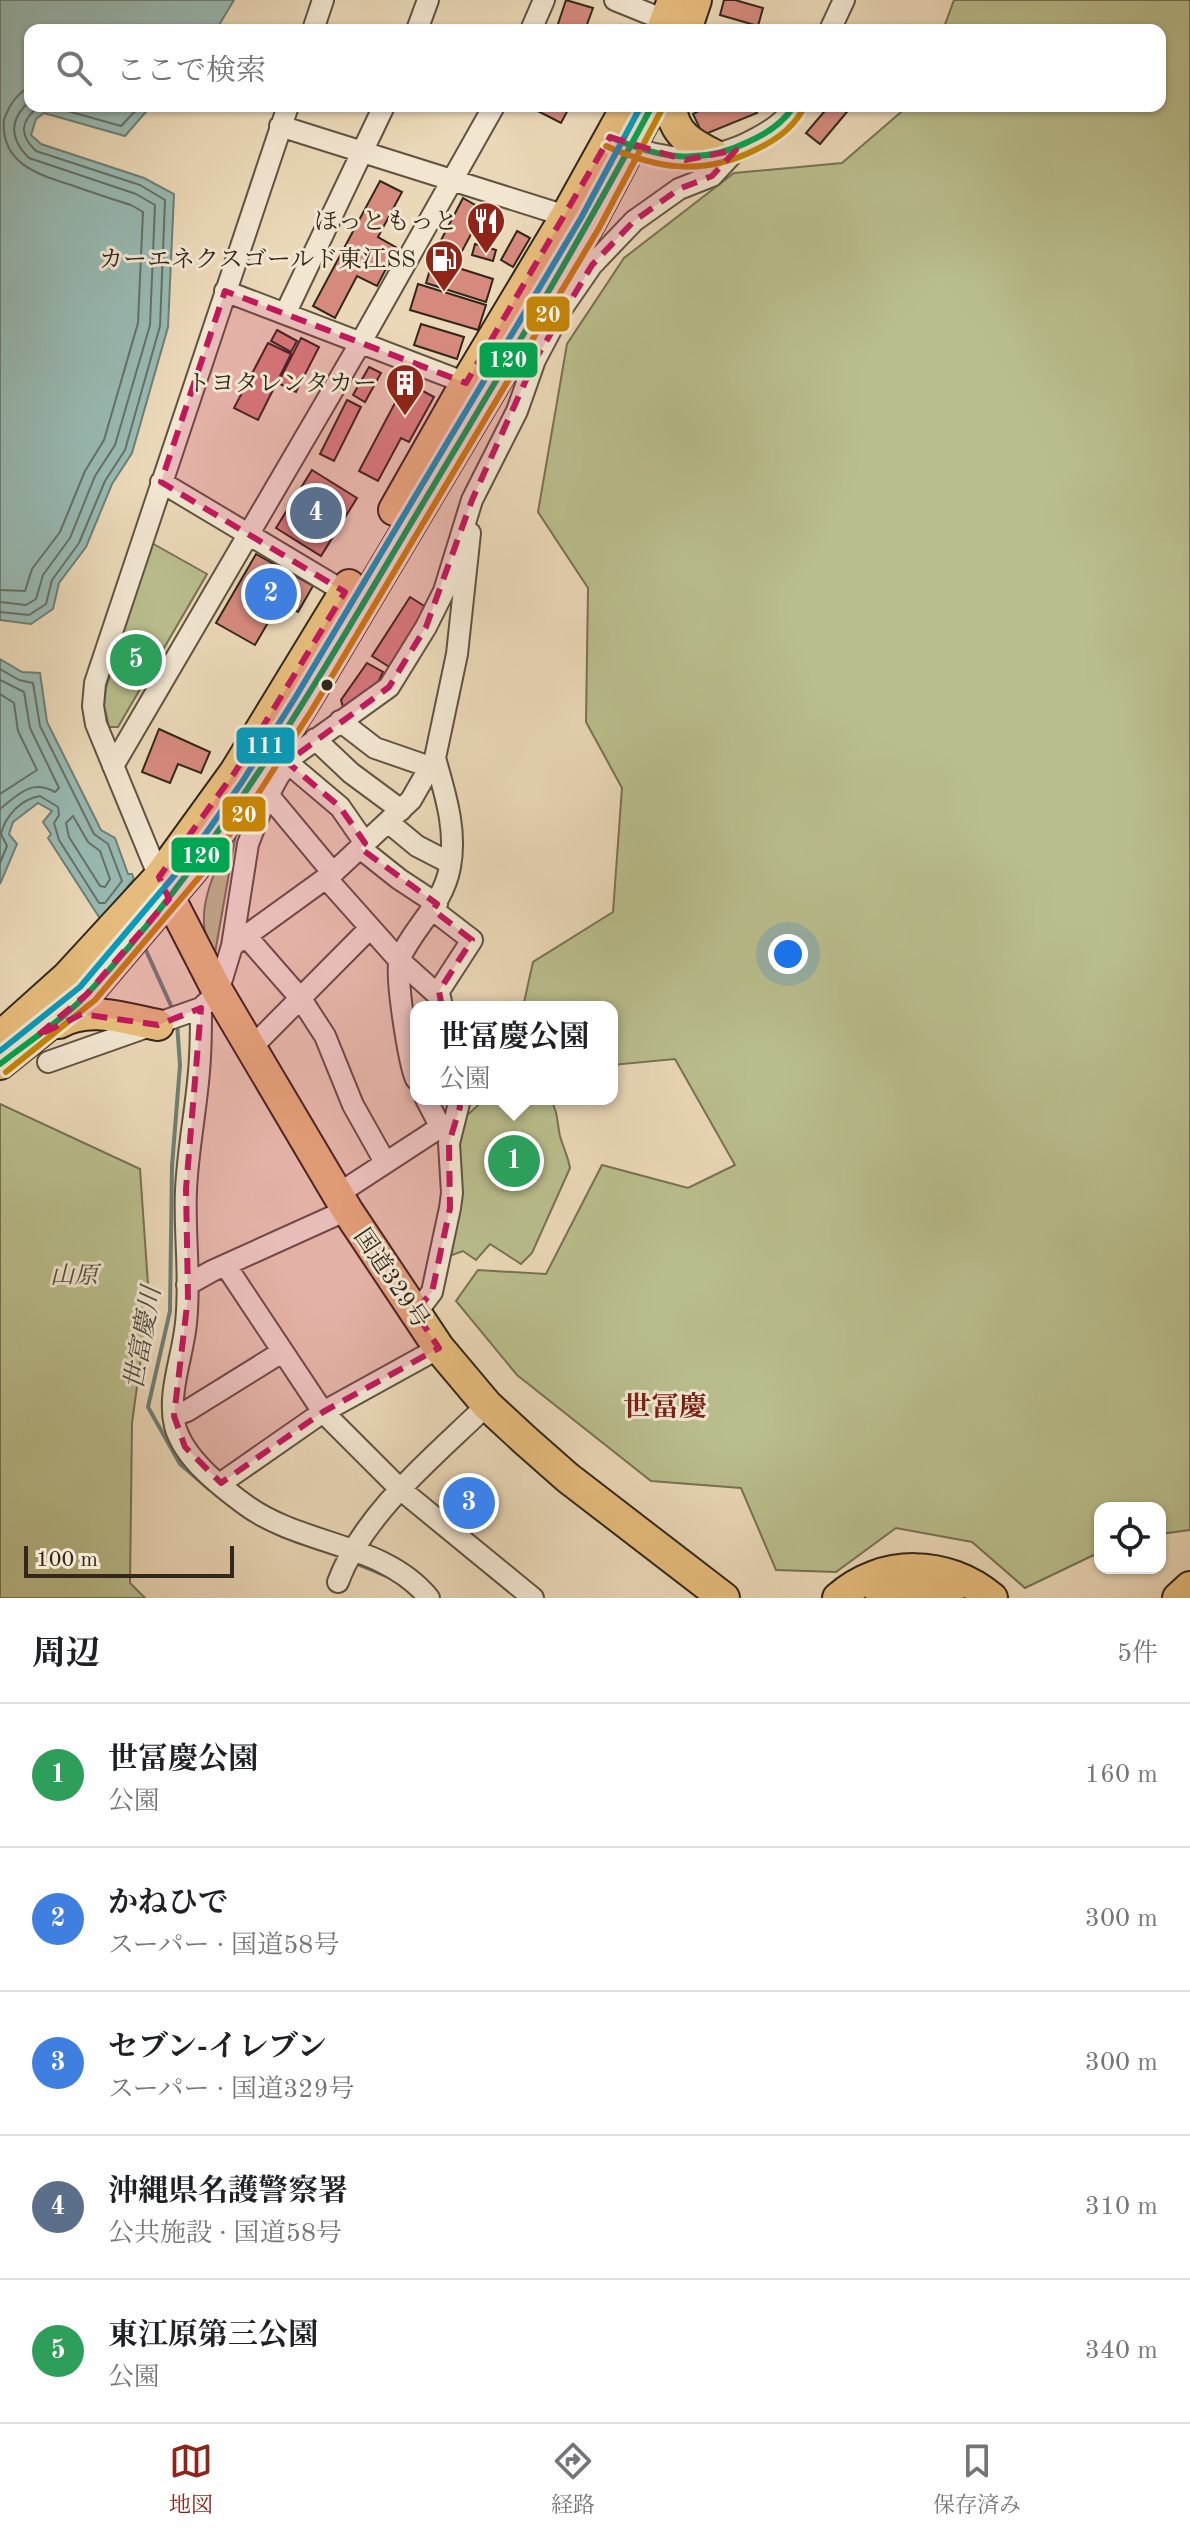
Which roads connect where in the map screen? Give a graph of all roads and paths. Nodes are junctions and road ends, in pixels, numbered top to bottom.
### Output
1 (323, 0) edge
2 (428, 0) edge
3 (544, 0) edge
4 (615, 0) edge
5 (844, 0) edge
6 (680, 19) edge
7 (315, 24) edge
8 (419, 24) edge
9 (534, 24) edge
10 (833, 24) edge
11 (286, 112) edge
12 (381, 112) edge
13 (491, 112) edge
14 (626, 112) edge
15 (647, 112) edge
16 (672, 112) edge
17 (790, 112) edge
18 (280, 126) junction
19 (620, 142) junction
20 (364, 153) junction
21 (725, 153) junction
22 (454, 180) junction
23 (566, 216) junction
24 (225, 291) junction
25 (286, 312) junction
26 (361, 342) junction
27 (466, 383) junction
28 (161, 482) junction
29 (467, 517) junction
30 (247, 533) junction
31 (345, 592) junction
32 (431, 618) junction
33 (460, 626) junction
34 (340, 721) junction
35 (315, 739) junction
36 (288, 763) junction
37 (432, 763) junction
38 (113, 766) junction
39 (269, 796) junction
40 (395, 816) junction
41 (362, 845) junction
42 (450, 863) junction
43 (330, 875) junction
44 (155, 899) junction
45 (435, 907) junction
46 (370, 928) junction
47 (238, 940) junction
48 (115, 944) junction
49 (399, 960) junction
50 (410, 980) junction
51 (301, 999) junction
52 (209, 1000) junction
53 (440, 1001) edge
54 (158, 1025) joint
55 (0, 1037) edge
56 (251, 1048) junction
57 (410, 1048) edge
58 (42, 1049) junction
59 (0, 1064) edge
60 (429, 1105) edge
61 (458, 1105) edge
62 (385, 1162) junction
63 (343, 1202) junction
64 (226, 1266) junction
65 (187, 1285) junction
66 (416, 1313) junction
67 (439, 1348) junction
68 (282, 1352) junction
69 (487, 1405) junction
70 (323, 1412) junction
71 (174, 1416) junction
72 (221, 1483) junction
73 (400, 1489) junction
74 (352, 1550) junction
75 (338, 1582) dead end
76 (1190, 1587) edge
77 (706, 1592) edge
78 (429, 1598) edge
79 (533, 1598) edge
80 (838, 1598) edge
81 (881, 1598) edge
82 (958, 1598) edge
83 (992, 1598) edge
84 (1178, 1598) edge

1 - 7 street
2 - 8 street
3 - 9 street
4 - 6 street
5 - 10 street
11 - 18 street
12 - 20 street
13 - 22 street
14 - 19 highway
15 - 19 highway
16 - 21 highway
17 - 21 street
18 - 20 street
18 - 24 street
19 - 21 street
19 - 23 highway
19 - 44 highway
20 - 22 street
20 - 25 street
21 - 29 street
22 - 23 street
22 - 26 street
23 - 27 highway
24 - 25 street
24 - 28 street
25 - 26 street
26 - 27 street
26 - 30 street
27 - 31 highway
28 - 30 street
28 - 38 street
29 - 32 street
29 - 33 street
30 - 31 street
30 - 38 street
31 - 44 highway
32 - 33 street
32 - 34 street
33 - 37 street
34 - 35 street
34 - 37 street
35 - 36 street
35 - 40 street
36 - 39 street
36 - 41 street
37 - 40 street
37 - 42 street
38 - 44 street
39 - 43 street
39 - 47 street
40 - 41 street
40 - 42 street
41 - 43 street
41 - 45 street
42 - 45 street
43 - 46 street
43 - 47 street
44 - 48 highway
44 - 52 highway, 国道329号
45 - 49 street
45 - 53 street
46 - 49 street
46 - 51 street
47 - 51 street
47 - 52 street
48 - 55 highway
48 - 58 highway
49 - 50 street
50 - 53 street
50 - 57 street
51 - 56 street
51 - 62 street
52 - 54 street
52 - 56 highway, 国道329号
52 - 65 street
54 - 58 highway
56 - 63 highway, 国道329号
58 - 59 highway
60 - 62 street
61 - 66 street
62 - 63 street
63 - 64 street
63 - 66 highway, 国道329号
64 - 65 street
64 - 68 street
65 - 71 street
66 - 67 highway, 国道329号
67 - 69 highway, 国道329号
67 - 70 street
68 - 70 street
68 - 71 street
69 - 73 street
69 - 77 highway, 国道329号
70 - 72 street
70 - 73 street
71 - 72 street
72 - 74 street
73 - 74 street
73 - 79 street
74 - 75 street
74 - 78 street
76 - 84 highway
80 - 83 highway
81 - 82 highway

